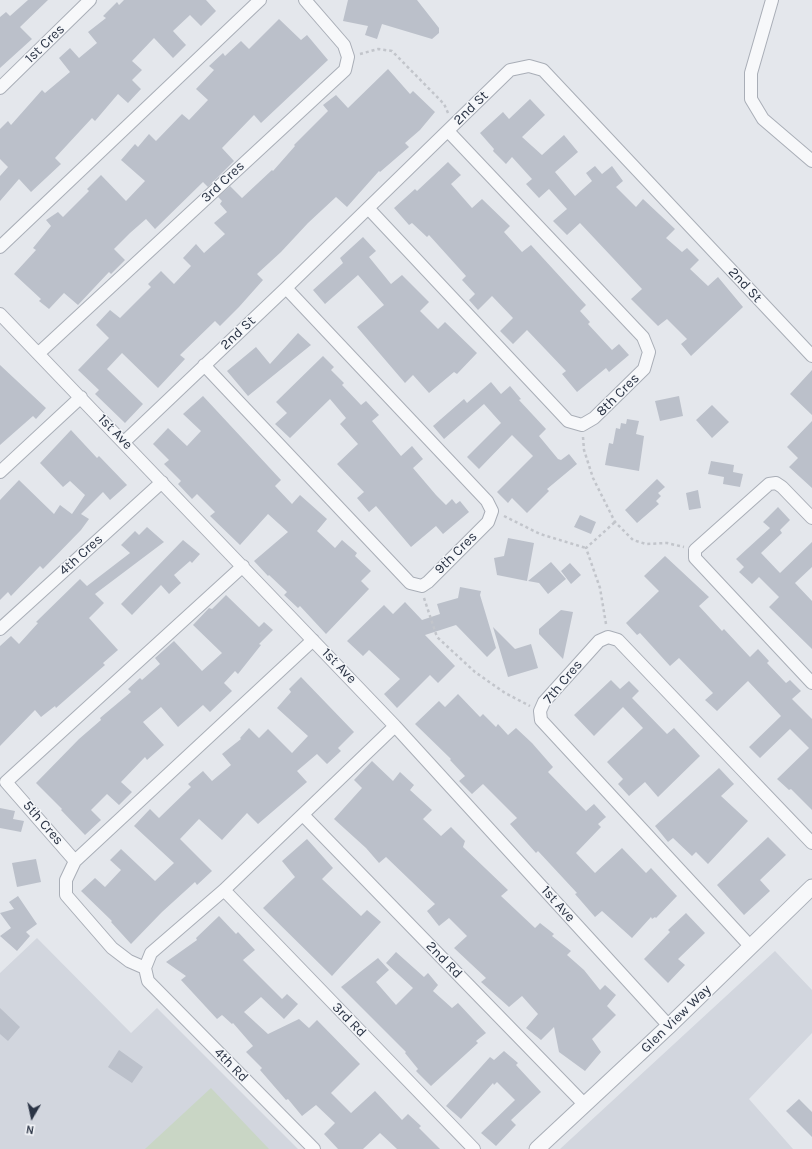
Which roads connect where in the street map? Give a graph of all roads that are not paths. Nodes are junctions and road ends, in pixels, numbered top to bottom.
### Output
1 (90, 0) edge
2 (260, 0) edge
3 (305, 0) edge
4 (772, 0) edge
5 (0, 88) edge
6 (448, 131) junction
7 (812, 161) edge
8 (368, 208) junction
9 (0, 247) edge
10 (286, 288) junction
11 (0, 316) edge
12 (39, 353) junction
13 (812, 356) edge
14 (204, 365) junction
15 (81, 397) junction
16 (124, 442) junction
17 (0, 472) edge
18 (162, 482) junction
19 (812, 518) edge
20 (243, 566) junction
21 (0, 629) edge
22 (314, 640) junction
23 (812, 683) edge
24 (395, 726) junction
25 (3, 782) edge
26 (303, 815) junction
27 (812, 843) edge
28 (75, 862) junction
29 (812, 887) edge
30 (224, 890) junction
31 (751, 947) junction
32 (144, 968) junction
33 (670, 1026) junction
34 (585, 1105) junction
35 (314, 1149) edge
36 (474, 1149) edge
37 (537, 1149) edge

1 - 5 street, 1st Cres
2 - 9 street
3 - 12 street, 3rd Cres
4 - 7 street
6 - 8 street, 2nd St
6 - 8 street, 8th Cres
6 - 13 street, 2nd St
8 - 10 street, 2nd St
10 - 14 street, 2nd St
10 - 14 street, 9th Cres
11 - 12 street, 1st Ave
12 - 15 street, 1st Ave
14 - 16 street, 2nd St
15 - 16 street, 1st Ave
15 - 17 street
16 - 18 street, 1st Ave
18 - 20 street, 1st Ave
18 - 21 street, 4th Cres
19 - 23 street
20 - 22 street, 1st Ave
20 - 25 street, 5th Cres
22 - 24 street, 1st Ave
22 - 28 street
24 - 26 street
24 - 33 street, 1st Ave
25 - 28 street, 5th Cres
26 - 30 street
26 - 34 street, 2nd Rd
27 - 31 street, 7th Cres
28 - 32 street
29 - 31 street, Glen View Way
30 - 32 street
30 - 36 street, 3rd Rd
31 - 33 street, Glen View Way
32 - 35 street, 4th Rd
33 - 34 street, Glen View Way
34 - 37 street, Glen View Way

